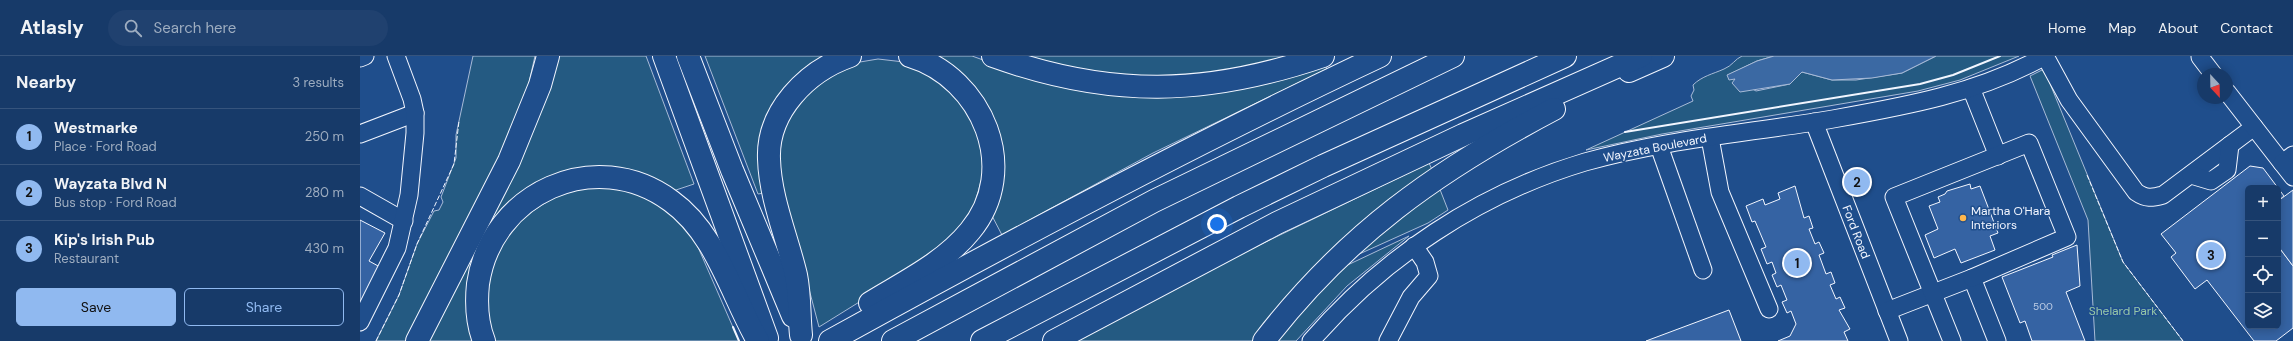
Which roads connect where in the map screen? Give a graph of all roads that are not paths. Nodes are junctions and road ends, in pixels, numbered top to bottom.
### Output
1 (365, 56) edge
2 (396, 56) edge
3 (548, 56) edge
4 (664, 56) edge
5 (688, 56) edge
6 (850, 56) edge
7 (910, 56) edge
8 (993, 56) edge
9 (1323, 56) edge
10 (1380, 56) edge
11 (1453, 56) edge
12 (1565, 56) edge
13 (1641, 56) edge
14 (1663, 56) edge
15 (2045, 56) edge
16 (360, 58) edge
17 (2200, 58) dead end
18 (2208, 68) edge
19 (1971, 88) junction
20 (2233, 100) edge
21 (414, 113) junction
22 (1814, 122) junction
23 (2254, 127) junction
24 (360, 134) edge
25 (1710, 138) junction
26 (1659, 146) junction
27 (1998, 156) junction
28 (2288, 159) edge
29 (2293, 177) edge
30 (360, 196) edge
31 (404, 221) junction
32 (1414, 246) junction
33 (1703, 270) dead end
34 (1972, 278) junction
35 (1933, 293) junction
36 (792, 294) junction
37 (1769, 309) dead end
38 (1887, 311) junction
39 (360, 322) edge
40 (802, 338) edge
41 (417, 341) edge
42 (484, 341) edge
43 (758, 341) edge
44 (768, 341) edge
45 (829, 341) edge
46 (893, 341) edge
47 (982, 341) edge
48 (1054, 341) edge
49 (1264, 341) edge
50 (1311, 341) edge
51 (1388, 341) edge
52 (1899, 341) edge
53 (1952, 341) edge
54 (1997, 341) edge

1 - 16 street
2 - 21 street
3 - 41 highway
4 - 44 highway
5 - 36 highway
6 - 36 highway
7 - 45 highway
8 - 9 highway
10 - 45 highway
11 - 46 highway
12 - 47 highway
13 - 48 highway
14 - 49 highway
15 - 19 street, Wayzata Boulevard
15 - 23 street
17 - 18 street
19 - 22 street, Wayzata Boulevard
19 - 27 street
20 - 23 street
21 - 24 street
21 - 31 street
22 - 25 street, Wayzata Boulevard
22 - 38 street, Ford Road
23 - 28 street
25 - 26 street, Wayzata Boulevard
25 - 37 street
26 - 32 street, Wayzata Boulevard
26 - 33 street
27 - 34 street
27 - 35 street
28 - 29 street
30 - 31 street
31 - 39 street
32 - 50 street, Wayzata Boulevard
32 - 51 street
34 - 35 street
34 - 54 street
35 - 38 street
35 - 53 street
36 - 40 highway
38 - 52 street, Ford Road
42 - 43 highway

